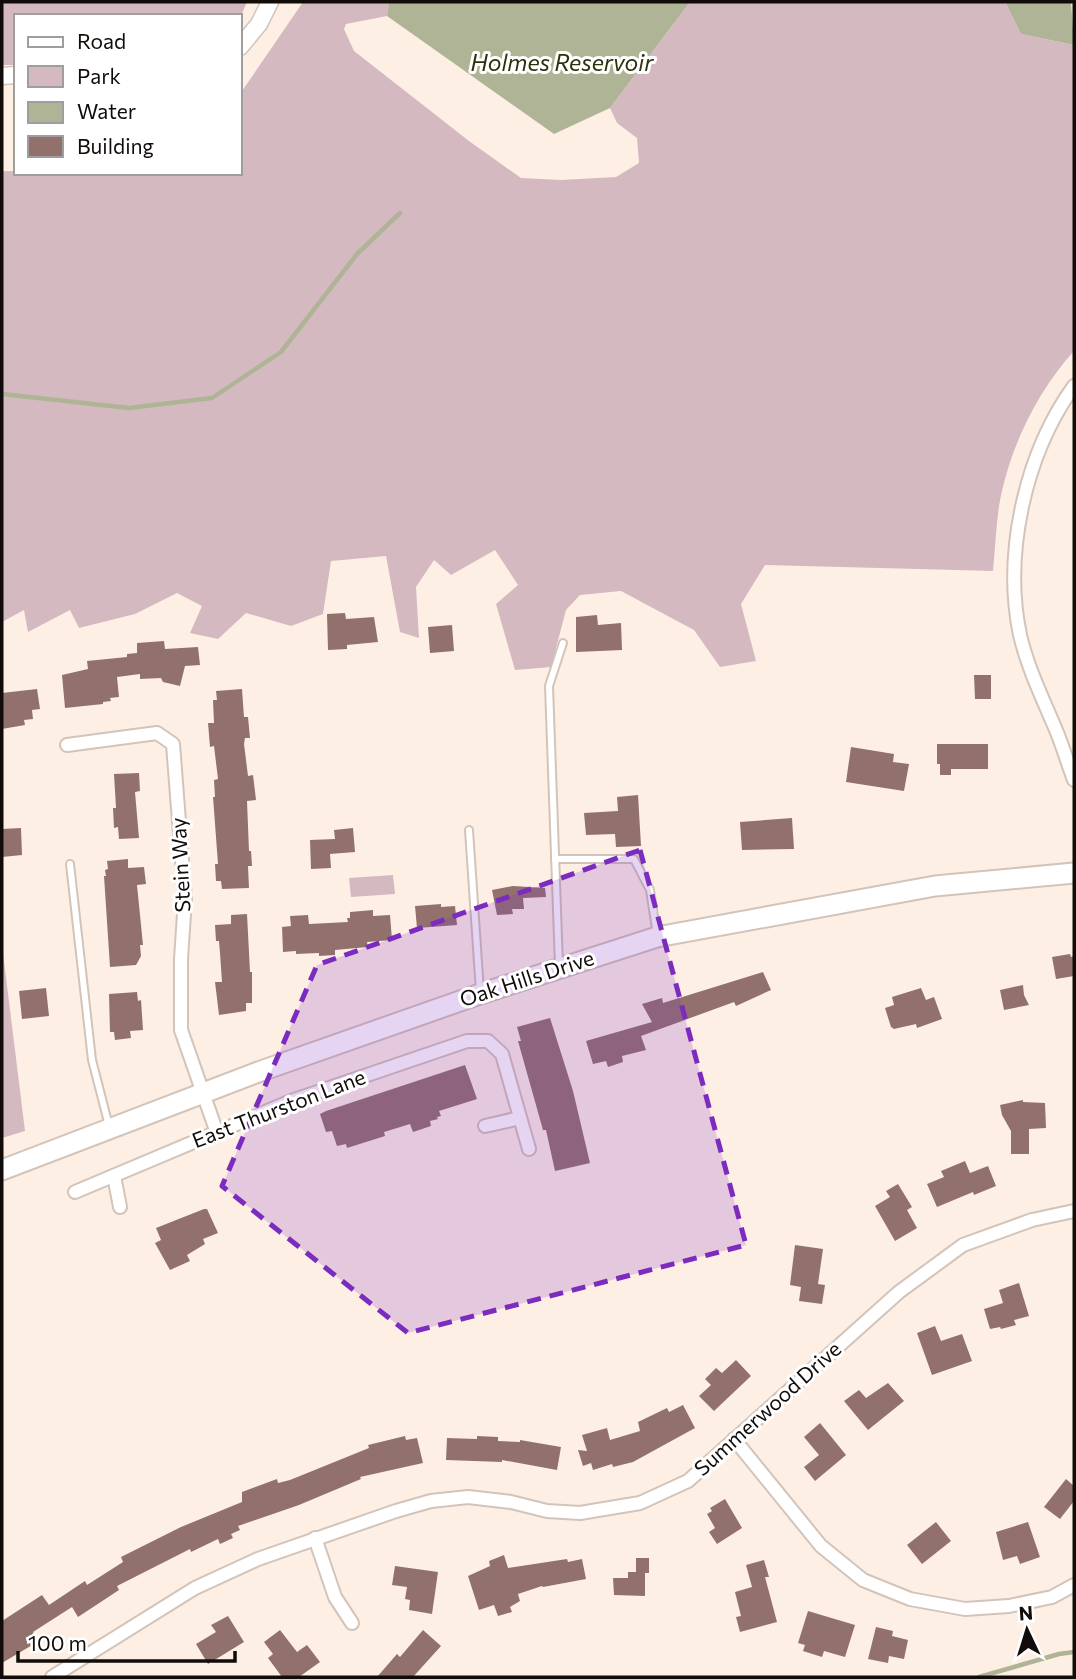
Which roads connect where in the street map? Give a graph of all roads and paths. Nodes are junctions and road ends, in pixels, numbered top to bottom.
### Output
1 (270, 2) edge
2 (242, 45) edge
3 (1074, 386) edge
4 (563, 643) dead end
5 (67, 745) dead end
6 (1074, 780) edge
7 (469, 830) dead end
8 (555, 859) junction
9 (70, 864) dead end
10 (1074, 873) edge
11 (657, 937) junction
12 (559, 968) junction
13 (480, 993) junction
14 (202, 1093) junction
15 (520, 1118) junction
16 (485, 1126) dead end
17 (109, 1128) junction
18 (217, 1133) junction
19 (529, 1149) dead end
20 (2, 1170) edge
21 (114, 1176) junction
22 (75, 1192) dead end
23 (120, 1207) dead end
24 (1074, 1211) edge
25 (734, 1440) junction
26 (314, 1538) junction
27 (1074, 1585) edge
28 (352, 1623) dead end
29 (52, 1677) edge

1 - 2 street
3 - 6 street
4 - 8 lane
5 - 14 street, Stein Way
7 - 13 lane
8 - 11 lane
8 - 12 lane
9 - 17 lane
10 - 11 main road, Oak Hills Drive
11 - 12 main road, Oak Hills Drive
12 - 13 main road, Oak Hills Drive
13 - 14 main road, Oak Hills Drive
14 - 17 main road, Oak Hills Drive
14 - 18 street, Stein Way
15 - 16 street
15 - 18 street, East Thurston Lane
15 - 19 street
17 - 20 main road, Oak Hills Drive
18 - 21 street, East Thurston Lane
21 - 22 street, East Thurston Lane
21 - 23 street
24 - 25 street, Summerwood Drive
25 - 26 street, Summerwood Drive
25 - 27 street
26 - 28 street
26 - 29 street, Summerwood Drive

